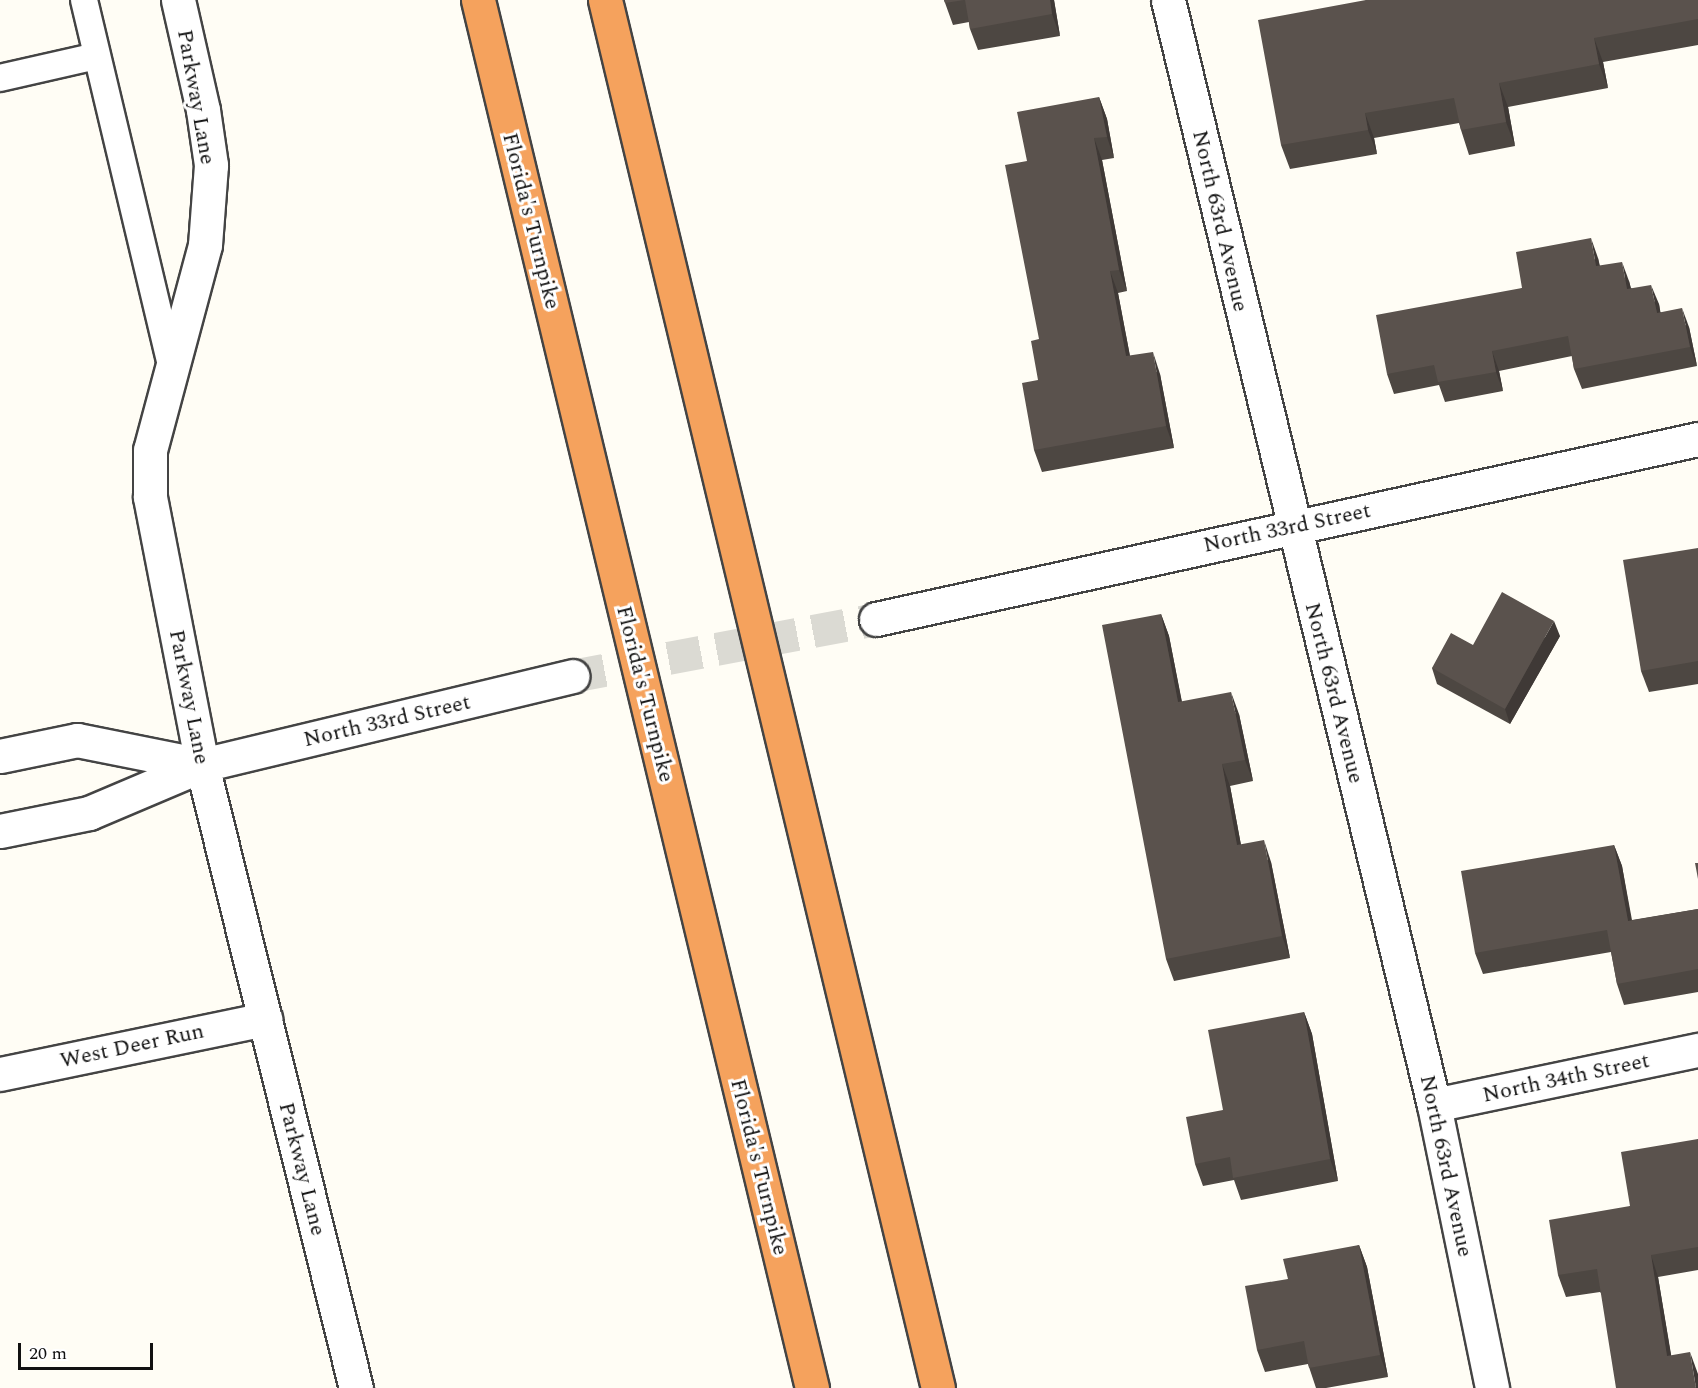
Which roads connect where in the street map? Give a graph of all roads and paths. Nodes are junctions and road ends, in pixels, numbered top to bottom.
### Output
1 (84, 0) edge
2 (178, 0) edge
3 (478, 0) edge
4 (605, 0) edge
5 (1168, 0) edge
6 (97, 56) junction
7 (0, 78) edge
8 (172, 369) junction
9 (1698, 438) edge
10 (1293, 527) junction
11 (876, 619) tunnel mouth
12 (572, 676) tunnel mouth
13 (0, 756) edge
14 (202, 765) junction
15 (0, 831) edge
16 (265, 1018) junction
17 (1698, 1050) edge
18 (0, 1074) edge
19 (1434, 1105) junction
20 (356, 1388) edge
21 (812, 1388) edge
22 (938, 1388) edge
23 (1492, 1388) edge

1 - 6 lane
2 - 8 street, Parkway Lane
3 - 21 highway, Florida's Turnpike
4 - 22 highway
5 - 10 street, North 63rd Avenue
6 - 7 lane
6 - 8 lane
8 - 14 street, Parkway Lane
9 - 10 street, North 33rd Street
10 - 11 street, North 33rd Street
10 - 19 street, North 63rd Avenue
12 - 14 street, North 33rd Street
13 - 14 street
14 - 15 street, North 33rd Street
14 - 16 street, Parkway Lane
16 - 18 street, West Deer Run
16 - 20 street, Parkway Lane
17 - 19 street, North 34th Street
19 - 23 street, North 63rd Avenue

